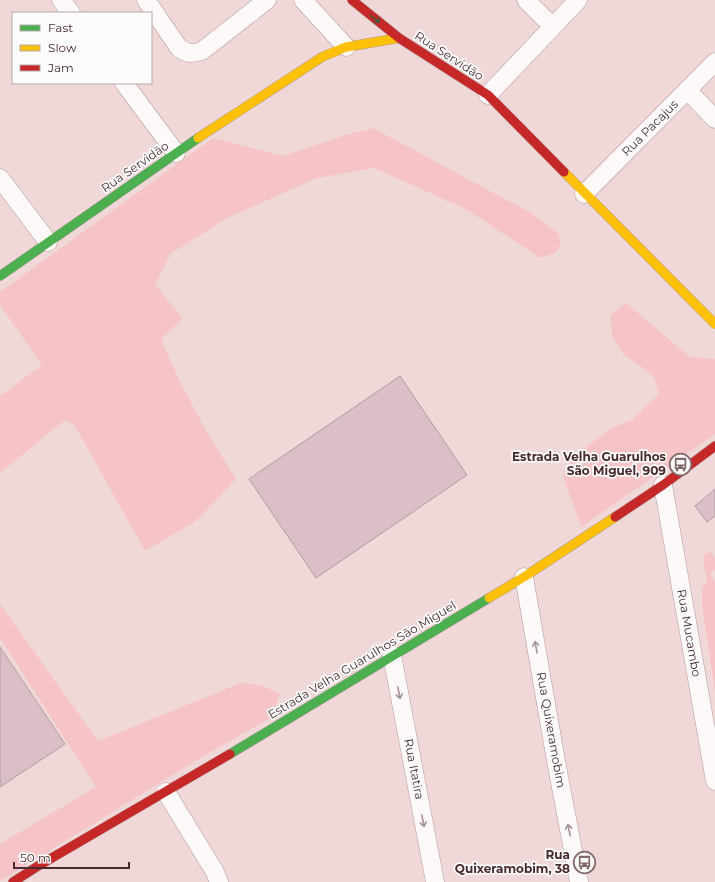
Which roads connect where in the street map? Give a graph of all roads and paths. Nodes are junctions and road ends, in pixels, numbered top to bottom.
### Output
1 (61, 0) edge
2 (146, 0) edge
3 (267, 0) edge
4 (303, 0) edge
5 (352, 0) edge
6 (526, 0) edge
7 (578, 0) edge
8 (70, 12) edge
9 (552, 26) junction
10 (399, 38) junction
11 (346, 47) junction
12 (715, 62) edge
13 (125, 84) edge
14 (687, 90) junction
15 (488, 95) junction
16 (715, 119) edge
17 (176, 153) junction
18 (0, 178) edge
19 (584, 194) junction
20 (48, 242) junction
21 (0, 276) edge
22 (715, 324) edge
23 (715, 446) edge
24 (662, 485) junction
25 (524, 577) junction
26 (392, 655) junction
27 (715, 781) edge
28 (166, 792) junction
29 (13, 882) edge
30 (219, 882) edge
31 (435, 882) edge
32 (579, 882) edge

1 - 8 street
2 - 3 street
4 - 11 street
5 -> 10 street
6 - 9 street
7 - 9 street
9 - 15 street
10 - 11 street, Rua Servidão
10 - 15 street, Rua Servidão
11 - 17 street, Rua Servidão
12 - 14 street, Rua Pacajus
13 - 17 street
14 - 16 street
14 - 19 street, Rua Pacajus
15 - 19 street, Rua Servidão
17 - 20 street, Rua Servidão
18 - 20 street
19 - 22 street, Rua Servidão
20 - 21 street, Rua Servidão
23 - 24 street, Estrada Velha Guarulhos São Miguel
24 - 25 street, Estrada Velha Guarulhos São Miguel
24 - 27 street, Rua Mucambo
25 - 26 street, Estrada Velha Guarulhos São Miguel
32 -> 25 street, Rua Quixeramobim
26 - 28 street, Estrada Velha Guarulhos São Miguel
26 -> 31 street, Rua Itatira
28 - 29 street, Estrada Velha Guarulhos São Miguel
28 - 30 street

